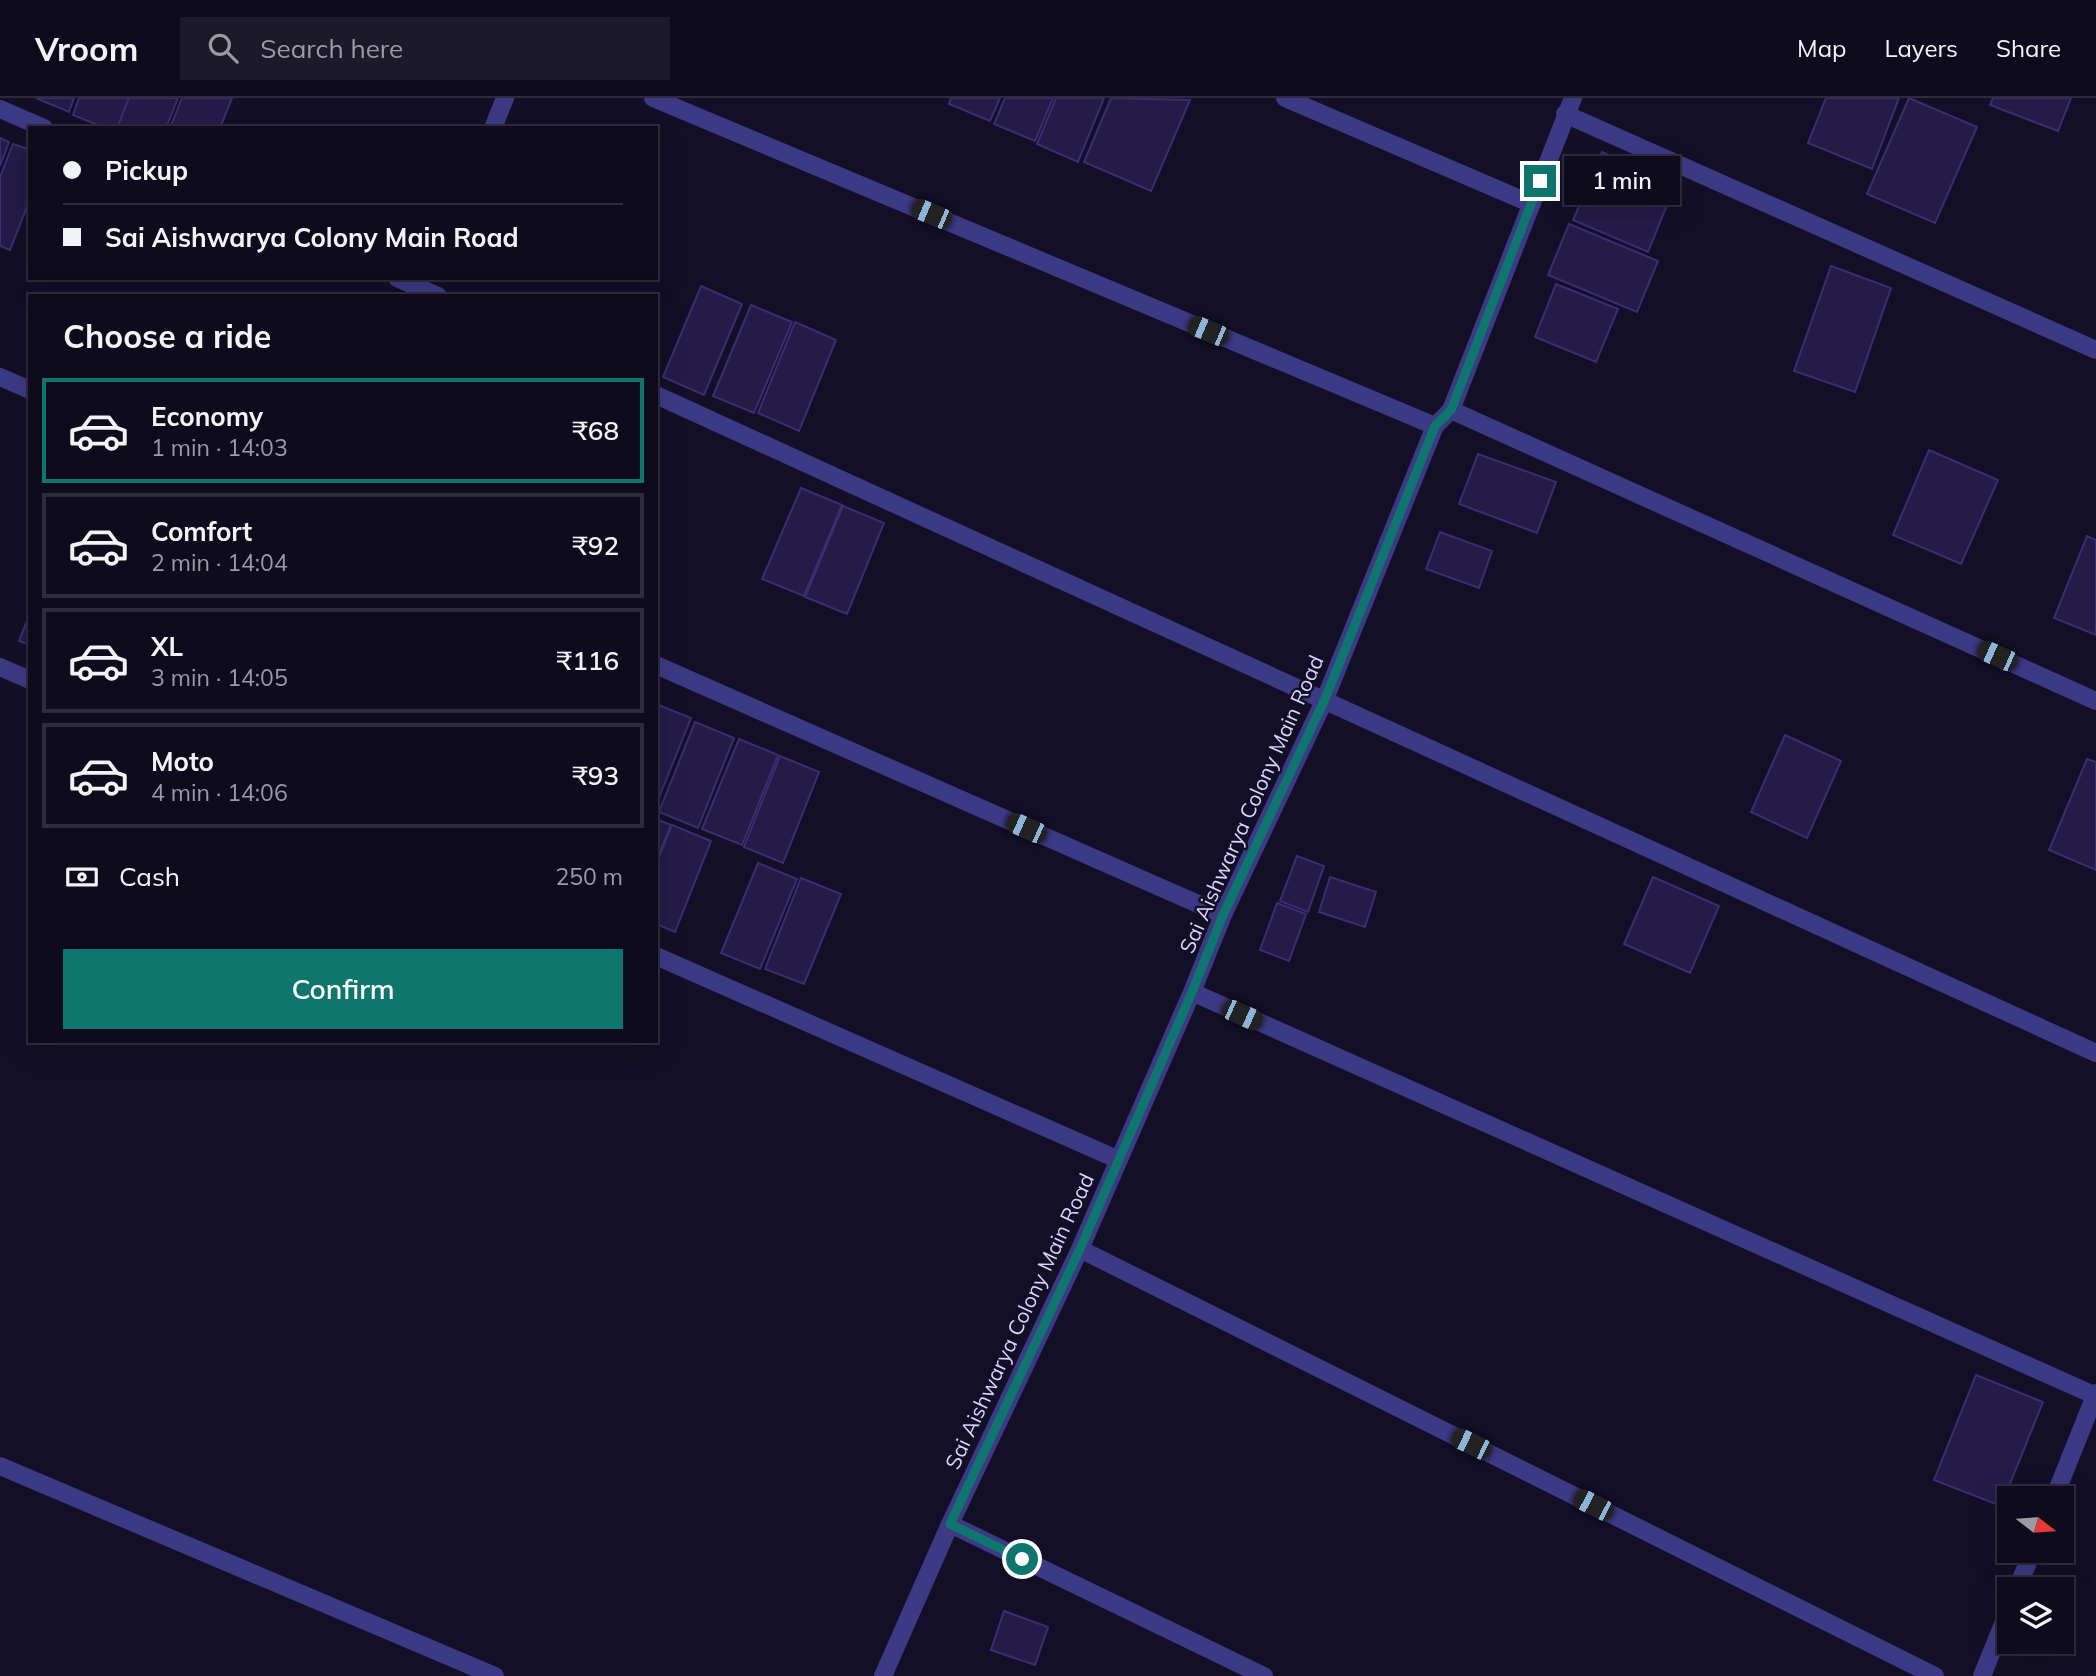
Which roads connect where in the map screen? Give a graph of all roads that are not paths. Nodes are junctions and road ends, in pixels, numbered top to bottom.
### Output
1 (505, 98) edge
2 (653, 98) edge
3 (1285, 98) edge
4 (1569, 106) edge
5 (0, 109) edge
6 (39, 126) edge
7 (494, 126) edge
8 (1532, 204) junction
9 (402, 280) edge
10 (428, 290) edge
11 (2096, 350) edge
12 (0, 377) edge
13 (28, 389) edge
14 (658, 396) edge
15 (1451, 410) junction
16 (1435, 426) junction
17 (658, 666) edge
18 (0, 667) edge
19 (28, 679) edge
20 (1325, 699) junction
21 (2096, 701) edge
22 (1223, 915) junction
23 (658, 957) edge
24 (1192, 992) junction
25 (2096, 1053) edge
26 (1119, 1160) junction
27 (1080, 1249) junction
28 (2096, 1395) edge
29 (0, 1466) edge
30 (2059, 1486) edge
31 (950, 1524) junction
32 (1997, 1639) edge
33 (495, 1676) edge
34 (883, 1676) edge
35 (1264, 1676) edge
36 (1935, 1676) edge
37 (1982, 1676) edge

1 - 7 street
2 - 16 street
3 - 8 street
4 - 8 street, Sai Aishwarya Colony Main Road
4 - 11 street
5 - 6 street
8 - 15 street, Sai Aishwarya Colony Main Road
9 - 10 street
12 - 13 street
14 - 20 street
15 - 16 street, Sai Aishwarya Colony Main Road
15 - 21 street
16 - 20 street, Sai Aishwarya Colony Main Road
17 - 22 street
18 - 19 street
20 - 22 street, Sai Aishwarya Colony Main Road
20 - 25 street
22 - 24 street, Sai Aishwarya Colony Main Road
23 - 26 street
24 - 26 street, Sai Aishwarya Colony Main Road
24 - 28 street
26 - 27 street, Sai Aishwarya Colony Main Road
27 - 31 street, Sai Aishwarya Colony Main Road
27 - 36 street
28 - 30 street
29 - 33 street
31 - 34 street, Sai Aishwarya Colony Main Road
31 - 35 street
32 - 37 street

